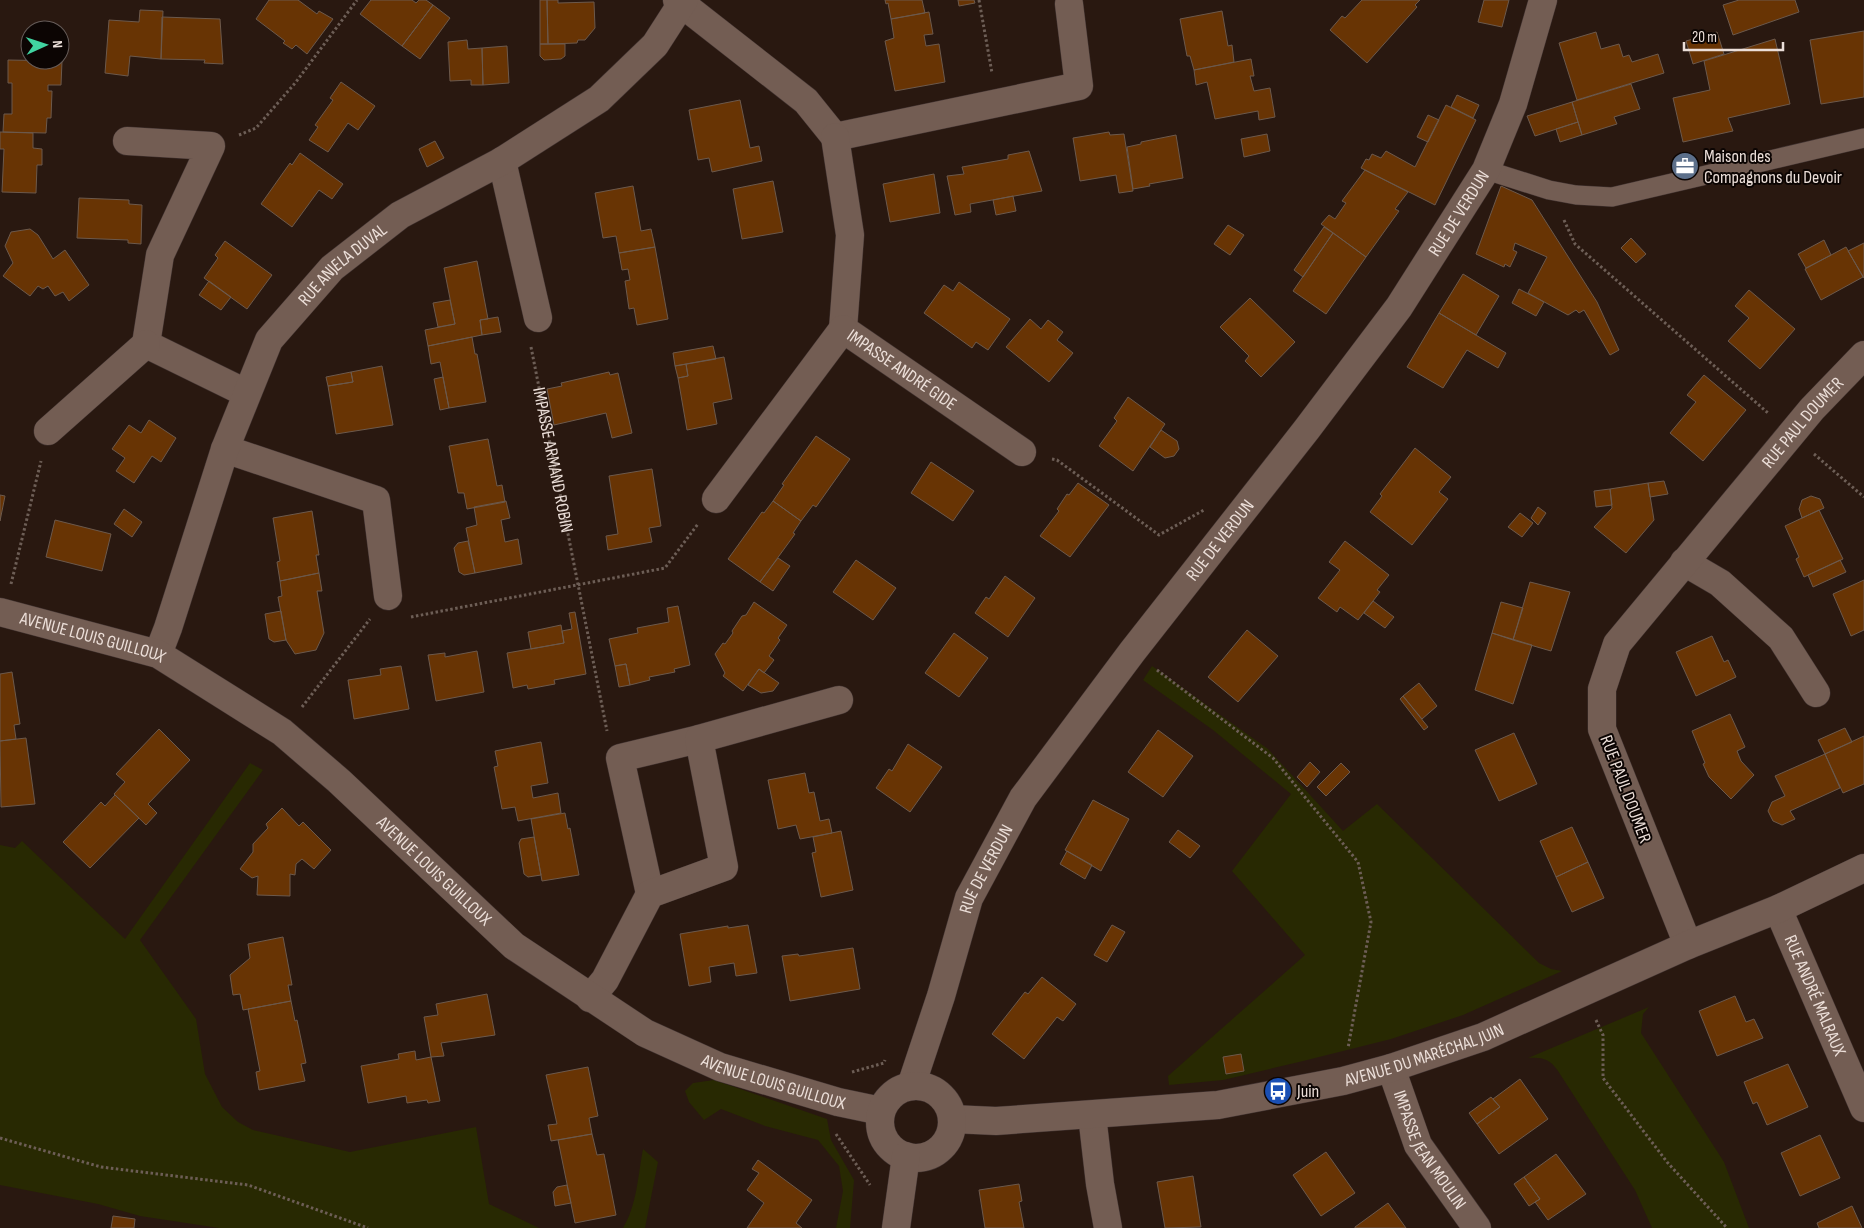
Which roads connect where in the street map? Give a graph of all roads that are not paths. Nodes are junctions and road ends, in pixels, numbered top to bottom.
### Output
1 (1543, 0) edge
2 (681, 1) edge
3 (1069, 4) dead end
4 (835, 138) junction
5 (1864, 138) edge
6 (127, 141) dead end
7 (502, 161) junction
8 (1486, 170) junction
9 (538, 318) road end
10 (843, 329) junction
11 (146, 344) junction
12 (1864, 355) edge
13 (246, 394) junction
14 (48, 431) road end
15 (224, 449) junction
16 (1022, 452) road end
17 (716, 499) road end
18 (1684, 562) junction
19 (388, 596) road end
20 (2, 612) edge
21 (158, 654) junction
22 (1816, 693) dead end
23 (839, 700) dead end
24 (699, 739) junction
25 (1864, 868) edge
26 (650, 894) junction
27 (1778, 909) junction
28 (1688, 945) junction
29 (590, 998) junction
30 (1391, 1068) junction
31 (912, 1086) junction
32 (1864, 1108) edge
33 (881, 1112) junction
34 (1092, 1115) junction
35 (952, 1119) junction
36 (906, 1156) junction
37 (896, 1228) edge
38 (1108, 1228) edge
39 (1477, 1228) edge

1 - 8 street, RUE DE VERDUN
2 - 4 street, IMPASSE ANDRÉ GIDE
2 - 7 street, RUE ANJELA DUVAL
3 - 4 street
4 - 10 street, IMPASSE ANDRÉ GIDE
5 - 8 lane
6 - 11 street
7 - 9 street
7 - 13 street, RUE ANJELA DUVAL
8 - 31 street, RUE DE VERDUN
10 - 16 street, IMPASSE ANDRÉ GIDE
10 - 17 street
11 - 13 street
11 - 14 street
12 - 18 street, RUE PAUL DOUMER
13 - 15 street, RUE ANJELA DUVAL
15 - 19 street
15 - 21 street, RUE ANJELA DUVAL
18 - 22 street
18 - 28 street, RUE PAUL DOUMER
20 - 21 street, AVENUE LOUIS GUILLOUX
21 - 29 street, AVENUE LOUIS GUILLOUX
23 - 24 street
24 - 26 street
24 - 26 street
25 - 27 street, AVENUE DU MARÉCHAL JUIN
26 - 29 street
27 - 28 street, AVENUE DU MARÉCHAL JUIN
27 - 32 street, RUE ANDRÉ MALRAUX
28 - 30 street, AVENUE DU MARÉCHAL JUIN
29 - 33 street, AVENUE LOUIS GUILLOUX
30 - 34 street, AVENUE DU MARÉCHAL JUIN
30 - 39 street, IMPASSE JEAN MOULIN
31 - 33 street
31 - 35 street
33 - 36 street
34 - 35 street, AVENUE DU MARÉCHAL JUIN
34 - 38 street
35 - 36 street
36 - 37 street

